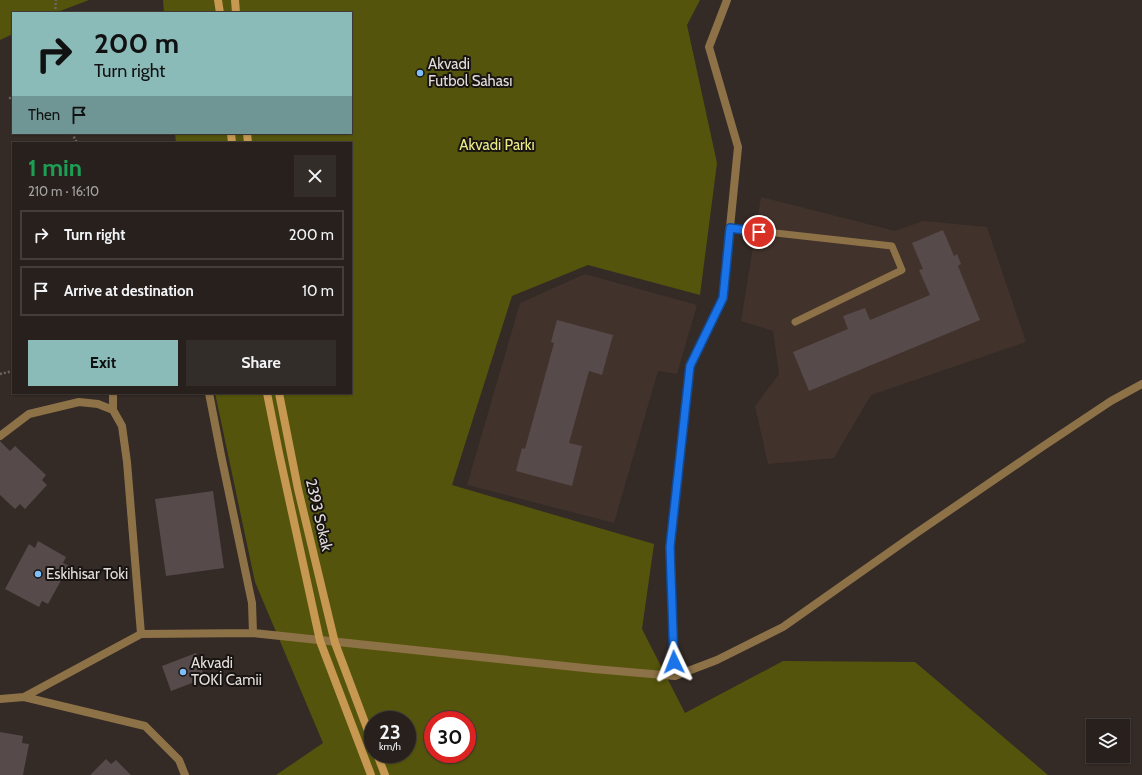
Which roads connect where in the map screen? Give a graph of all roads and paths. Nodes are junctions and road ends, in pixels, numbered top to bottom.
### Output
1 (56, 0) edge
2 (218, 0) edge
3 (235, 0) edge
4 (727, 0) edge
5 (55, 12) edge
6 (220, 12) edge
7 (236, 12) edge
8 (730, 228) junction
9 (794, 322) dead end
10 (12, 371) edge
11 (0, 374) edge
12 (1142, 384) edge
13 (113, 394) edge
14 (209, 394) edge
15 (267, 394) edge
16 (279, 394) edge
17 (113, 410) junction
18 (0, 436) edge
19 (253, 633) junction
20 (141, 634) junction
21 (320, 641) junction
22 (335, 643) junction
23 (675, 676) junction
24 (24, 697) junction
25 (0, 699) edge
26 (364, 720) edge
27 (380, 763) edge
28 (185, 775) edge
29 (371, 775) edge
30 (385, 775) edge

1 - 5 path
2 - 6 main road
3 - 7 main road
4 - 8 street
8 - 9 lane
8 - 23 street
10 - 11 path
12 - 23 street
13 - 17 street
14 - 19 street
15 - 21 main road, 2393 Sokak
16 - 22 main road, 2393 Sokak
17 - 18 street
17 - 20 street
19 - 20 street
19 - 21 street
20 - 24 street
21 - 22 street
21 - 29 main road, 2393 Sokak
22 - 23 street
22 - 26 main road, 2393 Sokak
24 - 25 street
24 - 28 street
27 - 30 main road

